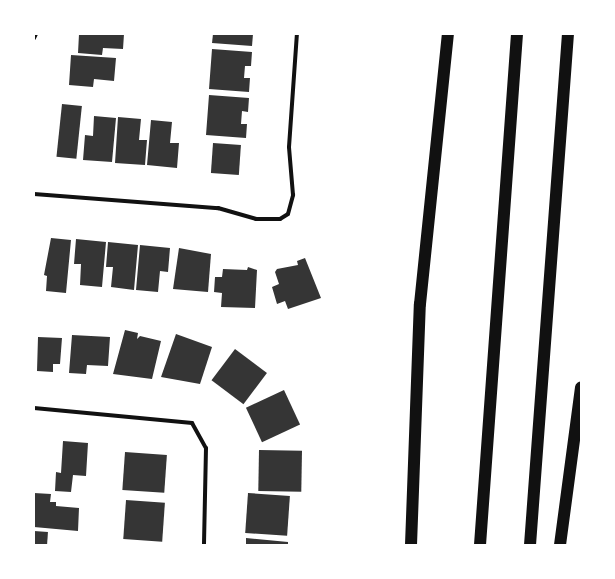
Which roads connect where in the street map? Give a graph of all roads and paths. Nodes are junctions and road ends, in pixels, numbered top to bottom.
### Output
1 (36, 34) edge
2 (297, 34) edge
3 (448, 34) edge
4 (517, 34) edge
5 (568, 34) edge
6 (34, 38) edge
7 (34, 194) edge
8 (581, 387) edge
9 (34, 408) edge
10 (204, 545) edge
11 (411, 545) edge
12 (480, 545) edge
13 (530, 545) edge
14 (560, 545) edge

1 - 6 street
2 - 7 street
3 - 11 highway
4 - 12 highway
5 - 13 highway
8 - 14 highway
9 - 10 street

